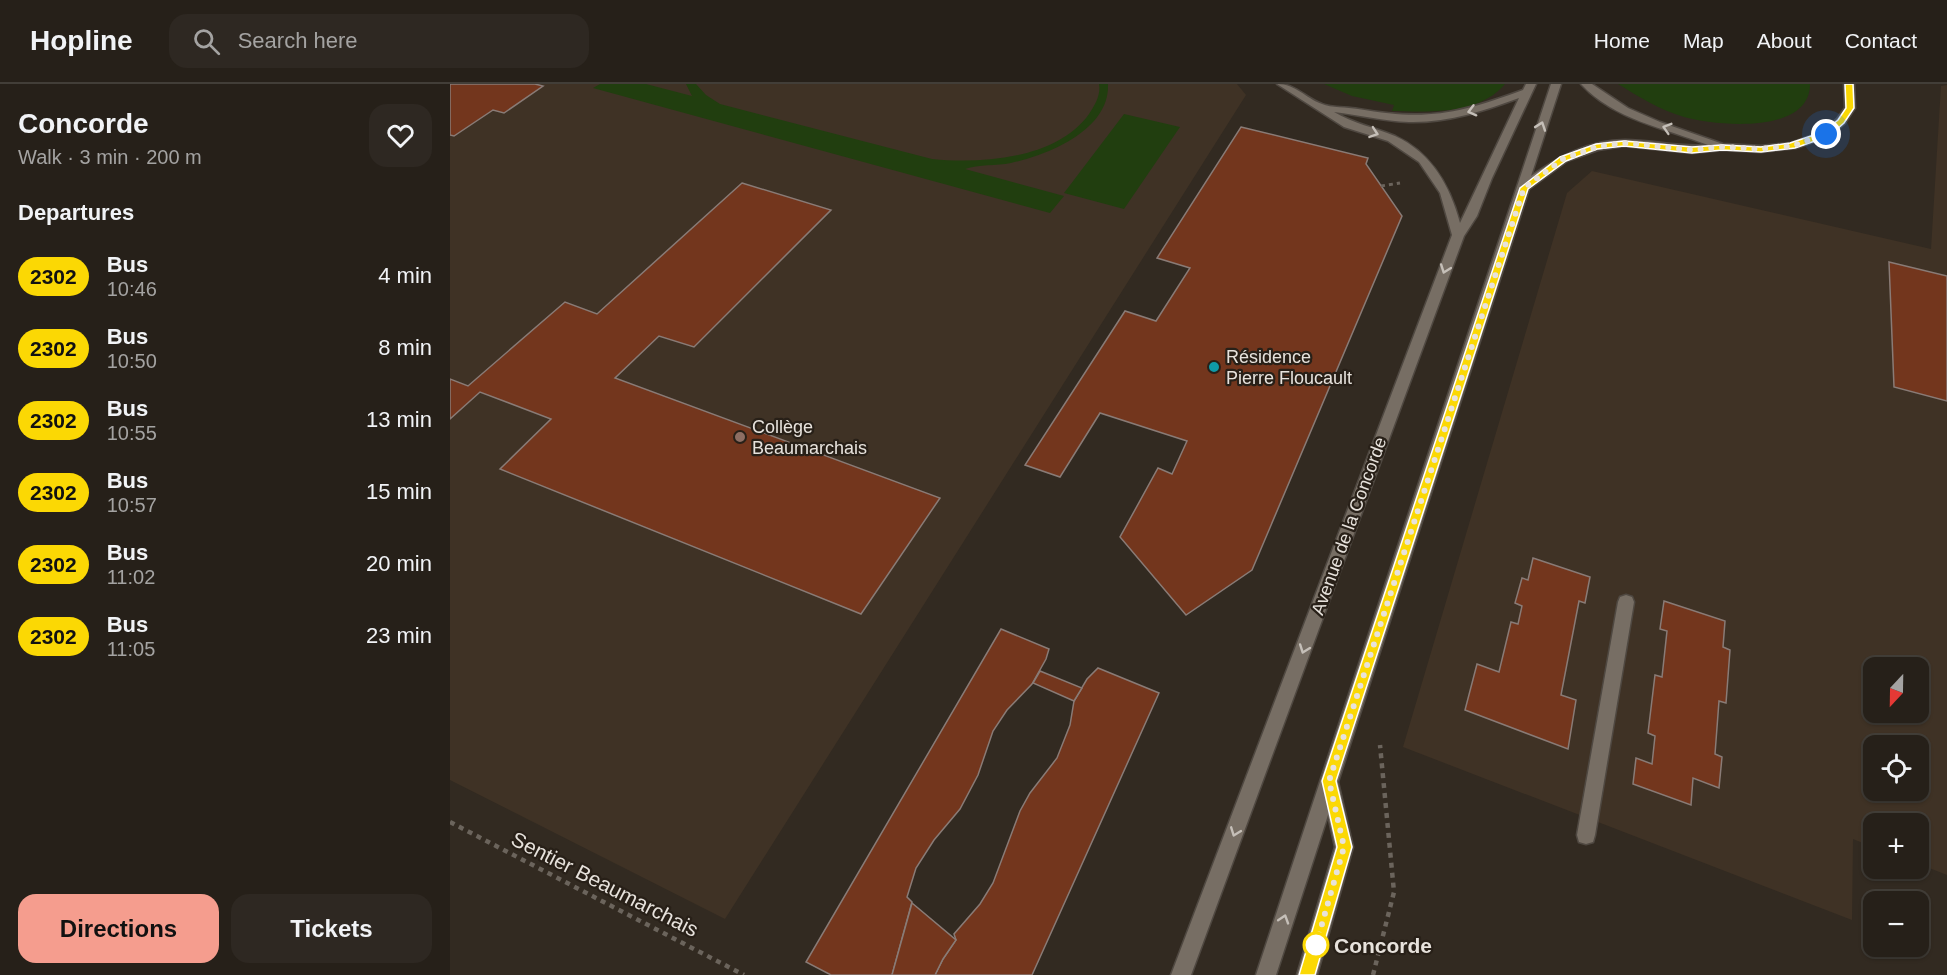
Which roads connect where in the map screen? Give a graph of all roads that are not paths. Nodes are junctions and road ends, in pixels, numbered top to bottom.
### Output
1 (1282, 84) edge
2 (1556, 84) edge
3 (1586, 84) edge
4 (1849, 84) edge
5 (1529, 88) edge
6 (1322, 108) junction
7 (1722, 147) junction
8 (1524, 188) junction
9 (1458, 235) junction
10 (1626, 602) dead end
11 (1329, 781) junction
12 (1586, 835) dead end
13 (1181, 975) edge
14 (1266, 975) edge
15 (1307, 975) edge

1 - 6 street
8 -> 2 street
7 -> 3 street
4 - 7 street
5 -> 6 street
5 - 9 street, Avenue de la Concorde
6 -> 9 street
7 - 8 street
8 - 11 street
9 -> 13 street, Avenue de la Concorde
10 - 12 street
14 -> 11 street
11 - 15 street

